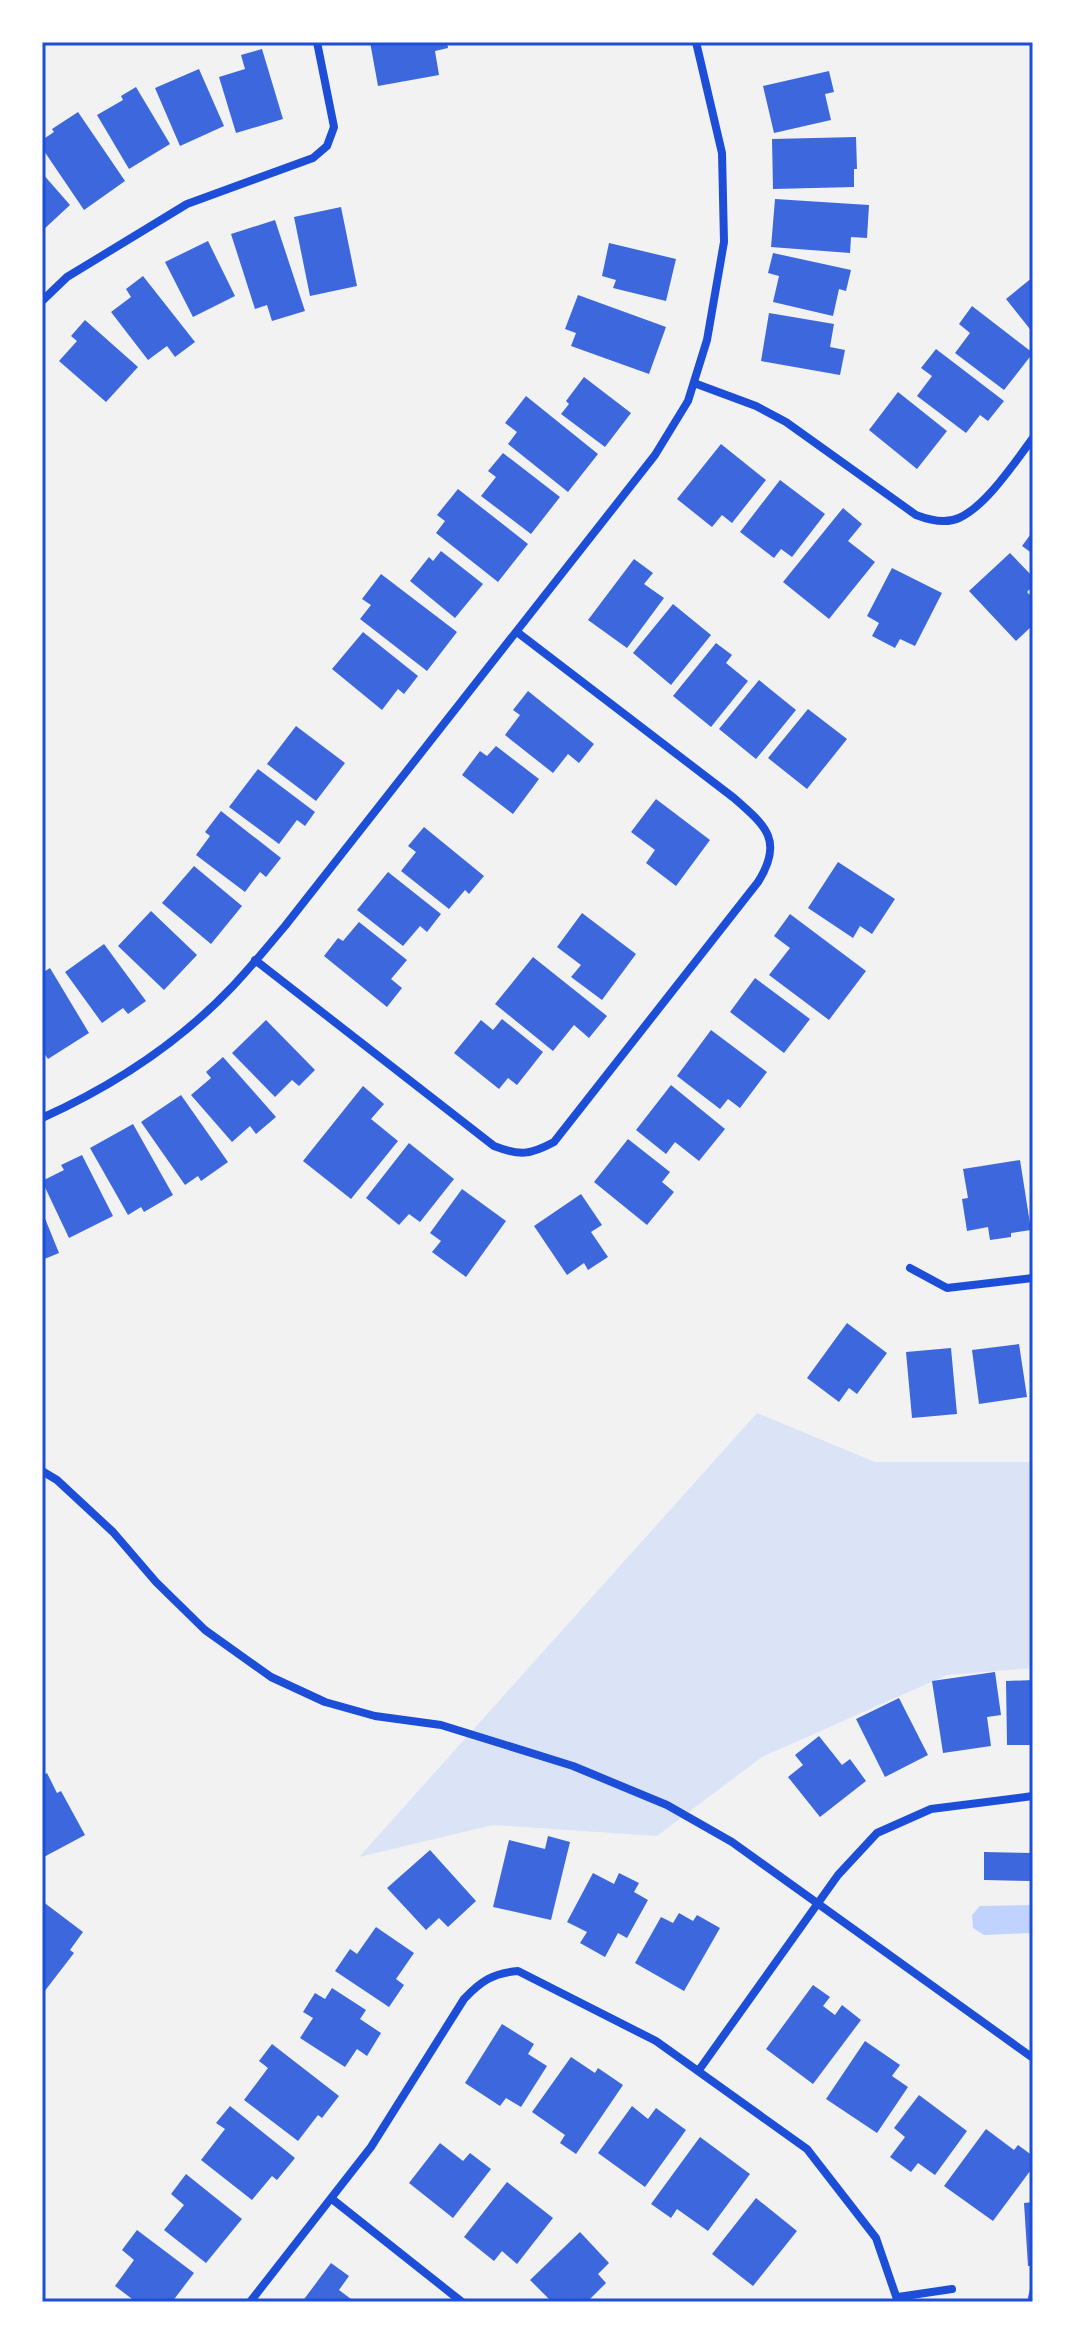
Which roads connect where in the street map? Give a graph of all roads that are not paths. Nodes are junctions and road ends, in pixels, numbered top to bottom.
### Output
1 (317, 42) edge
2 (696, 42) edge
3 (42, 301) edge
4 (694, 383) junction
5 (1033, 438) edge
6 (517, 632) junction
7 (255, 960) junction
8 (42, 1118) edge
9 (910, 1268) dead end
10 (1033, 1278) edge
11 (42, 1471) edge
12 (1033, 1796) edge
13 (818, 1903) junction
14 (1033, 2058) edge
15 (699, 2070) junction
16 (332, 2199) junction
17 (952, 2289) dead end
18 (898, 2299) edge
19 (250, 2302) edge
20 (462, 2302) edge

1 - 3 street
2 - 4 street
4 - 5 street
4 - 6 street
6 - 7 street
6 - 7 street
7 - 8 street
9 - 10 street
11 - 13 street
12 - 13 street
13 - 14 street
13 - 15 street
15 - 16 street
15 - 18 street
16 - 19 street
16 - 20 street
17 - 18 street

